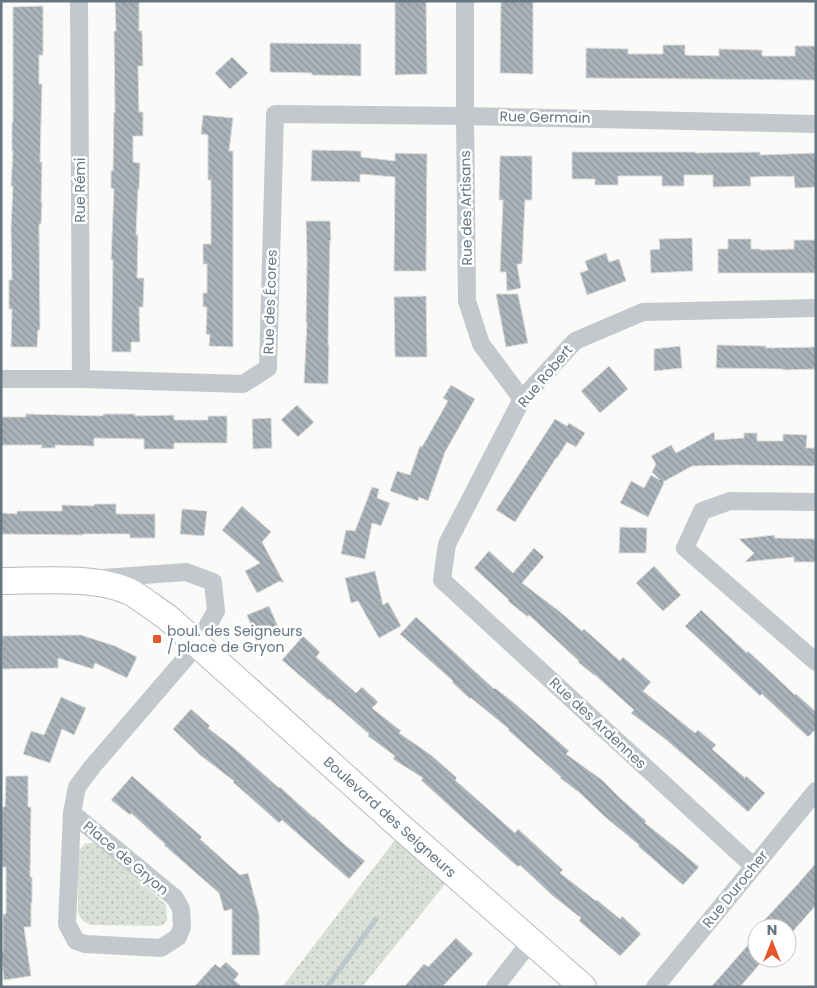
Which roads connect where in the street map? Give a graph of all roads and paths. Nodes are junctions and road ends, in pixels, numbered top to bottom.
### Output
1 (79, 1) edge
2 (465, 1) edge
3 (275, 114) joint
4 (464, 116) junction
5 (816, 124) edge
6 (816, 308) edge
7 (1, 379) edge
8 (81, 379) junction
9 (522, 399) junction
10 (816, 502) edge
11 (70, 580) junction
12 (442, 580) joint
13 (1, 581) edge
14 (198, 645) junction
15 (816, 662) edge
16 (816, 791) edge
17 (72, 812) junction
18 (753, 866) junction
19 (531, 941) junction
20 (495, 987) edge
21 (583, 987) edge
22 (654, 987) edge

1 - 8 street, Rue Rémi
2 - 4 street, Rue des Artisans
3 - 4 street, Rue Germain
3 - 8 street, Rue des Écores
4 - 5 street, Rue Germain
4 - 9 street, Rue des Artisans
6 - 9 street, Rue Robert
7 - 8 street, Rue des Écores
9 - 12 street, Rue Robert
10 - 15 street
11 - 13 street, Boulevard des Seigneurs
11 - 14 street, Boulevard des Seigneurs
11 - 14 street, Boulevard des Seigneurs
12 - 18 street, Rue des Ardennes
14 - 17 street, Place de Gryon
14 - 19 street, Boulevard des Seigneurs
16 - 18 street, Rue Durocher
17 - 17 street, Place de Gryon
18 - 22 street, Rue Durocher
19 - 20 street
19 - 21 street, Boulevard des Seigneurs

